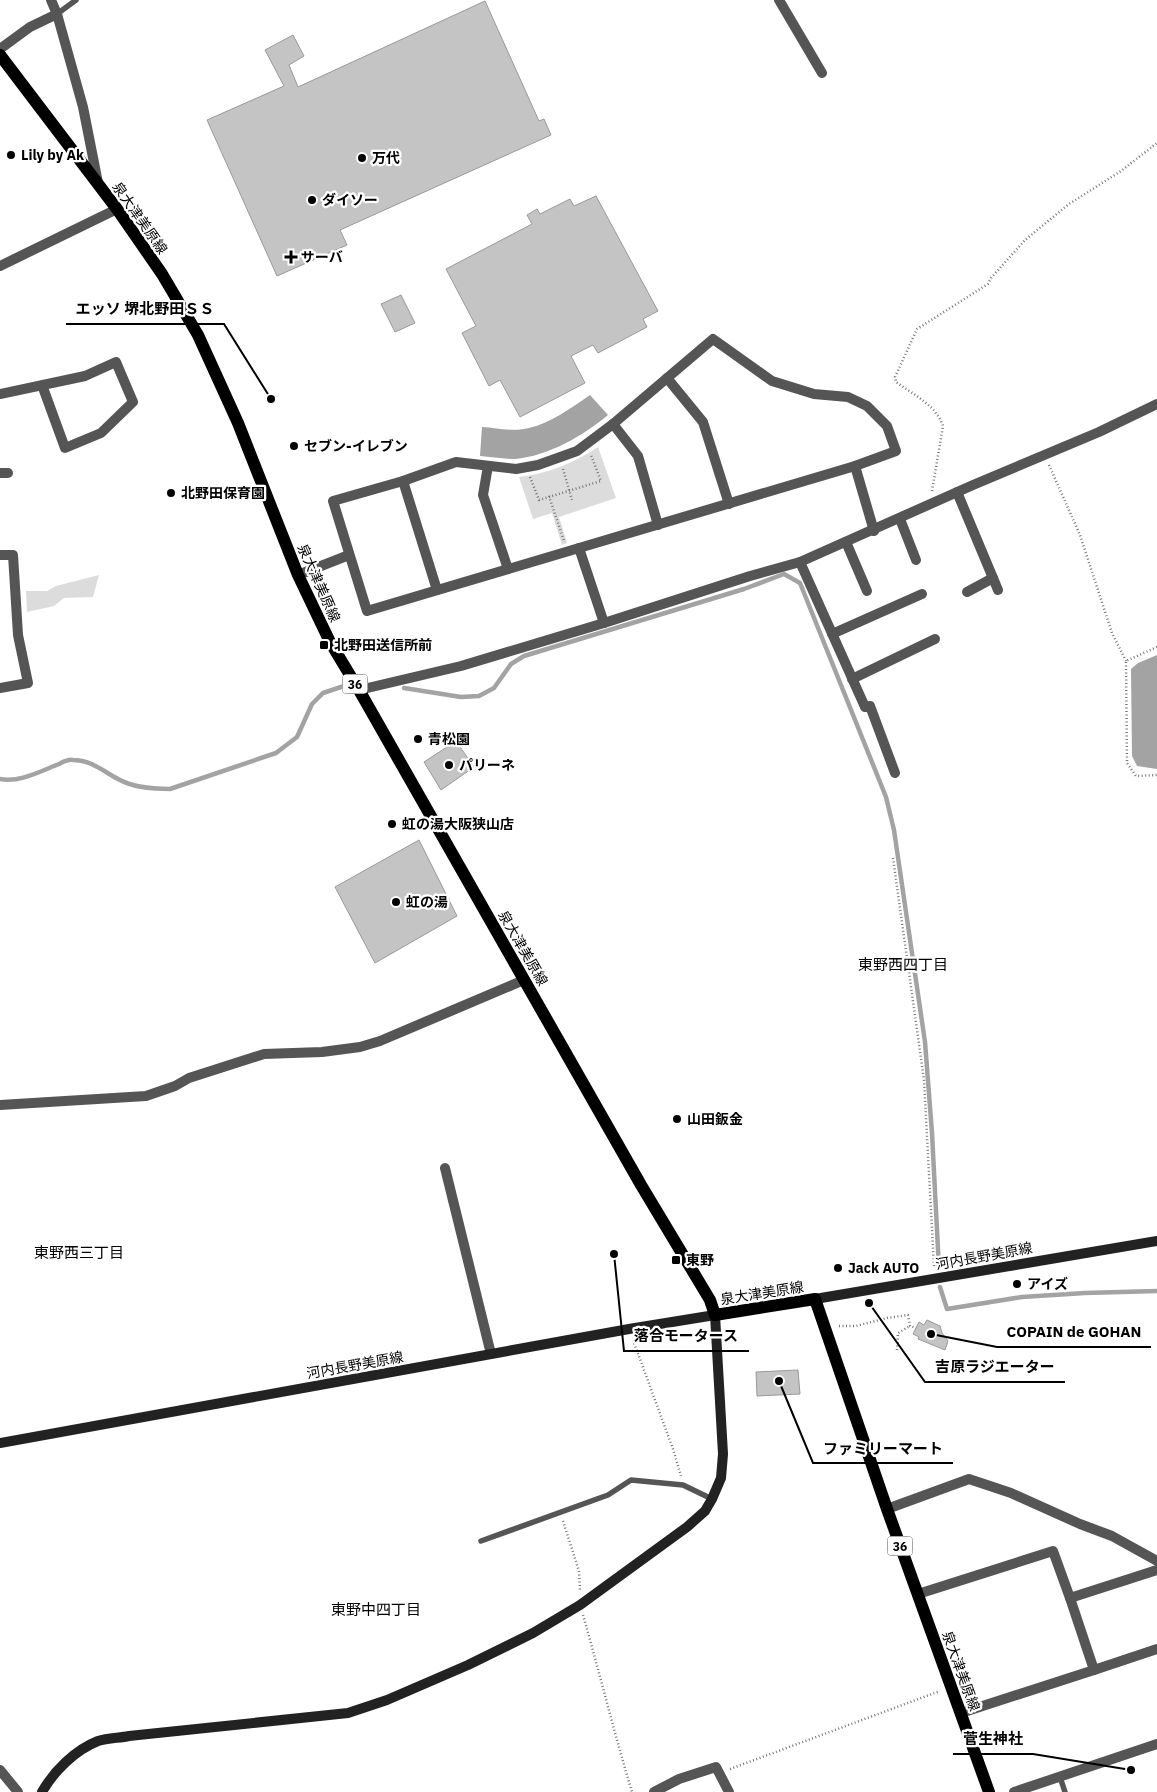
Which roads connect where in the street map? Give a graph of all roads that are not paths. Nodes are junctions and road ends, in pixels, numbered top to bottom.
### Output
1 (51, 0) edge
2 (76, 0) edge
3 (779, 0) edge
4 (58, 14) junction
5 (0, 49) edge
6 (0, 55) edge
7 (822, 73) dead end
8 (98, 184) junction
9 (117, 209) junction
10 (0, 266) edge
11 (667, 378) junction
12 (42, 385) junction
13 (0, 394) edge
14 (1157, 404) edge
15 (613, 424) junction
16 (488, 466) junction
17 (855, 466) junction
18 (403, 480) junction
19 (957, 492) junction
20 (729, 504) junction
21 (900, 519) junction
22 (658, 525) junction
23 (874, 531) junction
24 (846, 542) junction
25 (579, 548) junction
26 (0, 555) edge
27 (349, 555) junction
28 (916, 560) dead end
29 (800, 562) junction
30 (508, 570) junction
31 (298, 575) junction
32 (993, 578) junction
33 (437, 590) junction
34 (998, 590) dead end
35 (867, 591) dead end
36 (967, 592) dead end
37 (922, 594) dead end
38 (604, 623) junction
39 (832, 634) junction
40 (935, 639) dead end
41 (852, 679) junction
42 (0, 688) edge
43 (359, 690) junction
44 (895, 773) dead end
45 (524, 980) junction
46 (0, 1105) edge
47 (445, 1168) dead end
48 (1157, 1241) edge
49 (815, 1300) junction
50 (715, 1315) junction
51 (491, 1354) junction
52 (0, 1443) edge
53 (712, 1499) junction
54 (887, 1509) junction
55 (481, 1541) dead end
56 (1157, 1561) edge
57 (1157, 1570) edge
58 (918, 1594) junction
59 (1070, 1598) junction
60 (1157, 1649) edge
61 (1094, 1670) junction
62 (961, 1713) junction
63 (1157, 1744) edge
64 (0, 1770) edge
65 (1060, 1777) junction
66 (18, 1792) edge
67 (42, 1792) edge
68 (654, 1792) edge
69 (729, 1792) edge
70 (989, 1792) edge
71 (1014, 1792) edge
72 (1065, 1792) edge

1 - 4 street
2 - 4 lane
3 - 7 street
4 - 5 street
4 - 8 street
6 - 8 main road, 泉大津美原線 / 36
8 - 9 main road, 泉大津美原線 / 36
9 - 10 street
9 - 31 main road, 泉大津美原線 / 36
11 - 15 street
11 - 17 street
11 - 20 street
12 - 12 street
12 - 13 street
14 - 19 street
15 - 16 street
15 - 22 street
16 - 18 street
16 - 30 street
17 - 20 street
17 - 23 street
18 - 27 street
18 - 33 street
19 - 21 street
19 - 32 street
20 - 22 street
21 - 23 street
21 - 28 street
22 - 25 street
23 - 24 street
24 - 29 street
24 - 35 street
25 - 30 street
25 - 38 street
26 - 42 street
27 - 31 street
27 - 33 street
29 - 38 street
29 - 39 street
30 - 33 street
31 - 43 main road, 泉大津美原線 / 36
32 - 34 street
32 - 36 street
37 - 39 street
38 - 43 street
39 - 41 street
40 - 41 street
41 - 44 street
43 - 45 main road, 泉大津美原線 / 36
45 - 46 street
45 - 50 main road, 泉大津美原線 / 36
47 - 51 street
48 - 49 main road, 河内長野美原線
49 - 50 main road, 泉大津美原線
49 - 54 main road, 泉大津美原線 / 36
50 - 51 main road, 河内長野美原線
50 - 53 main road
51 - 52 main road, 河内長野美原線
53 - 55 lane
53 - 67 main road
54 - 56 street
54 - 58 main road, 泉大津美原線 / 36
57 - 59 street
58 - 59 street
58 - 62 main road, 泉大津美原線 / 36
59 - 61 street
60 - 61 street
61 - 62 street
62 - 70 main road, 泉大津美原線 / 36
63 - 65 street
64 - 66 street
65 - 71 street
65 - 72 lane
68 - 69 street

